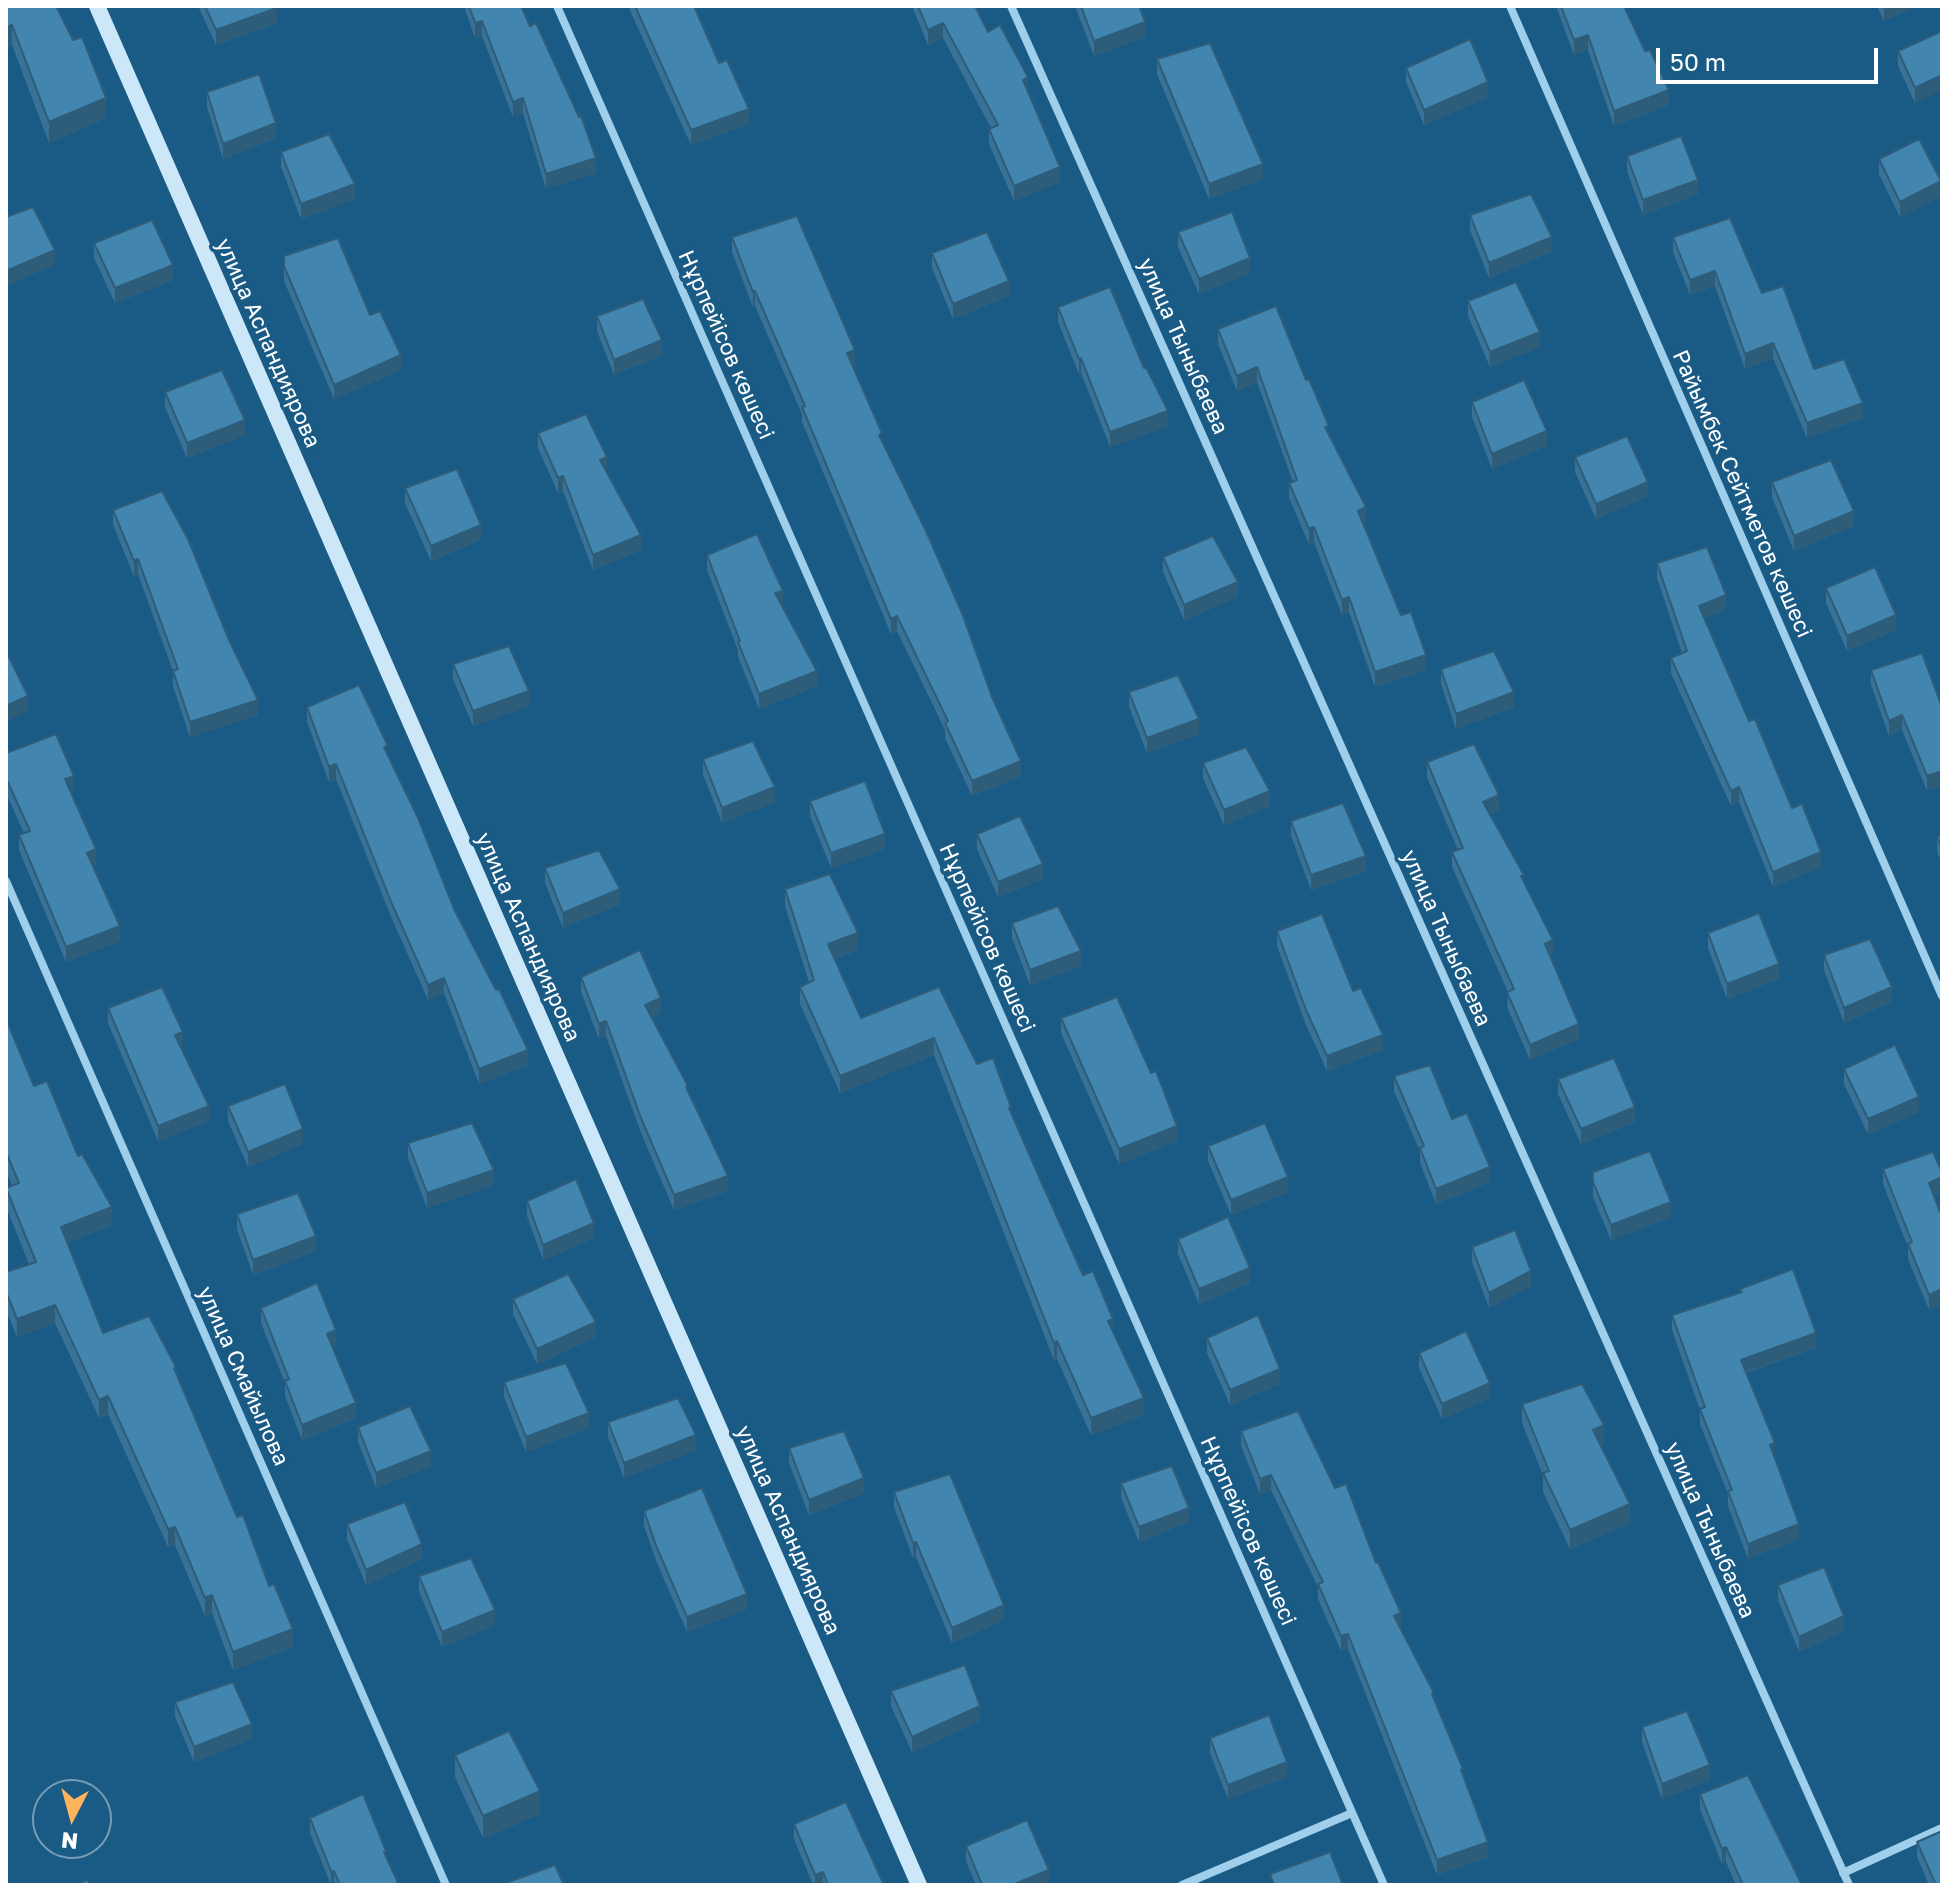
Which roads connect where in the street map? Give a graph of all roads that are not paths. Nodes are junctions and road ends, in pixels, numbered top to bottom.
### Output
1 (97, 6) edge
2 (557, 6) edge
3 (1011, 6) edge
4 (1510, 6) edge
5 (6, 881) edge
6 (1942, 996) edge
7 (1352, 1813) junction
8 (1942, 1828) edge
9 (1843, 1873) junction
10 (446, 1885) edge
11 (919, 1885) edge
12 (1182, 1885) edge
13 (1384, 1885) edge
14 (1849, 1885) edge

1 - 11 street, улица Аспандиярова
2 - 7 street, Нұрпейісов көшесі
3 - 9 street, улица Тыныбаева
4 - 6 street, Райымбек Сейтметов көшесі
5 - 10 street, улица Смайылова
7 - 12 street
7 - 13 street, Нұрпейісов көшесі
8 - 9 street
9 - 14 street, улица Тыныбаева

